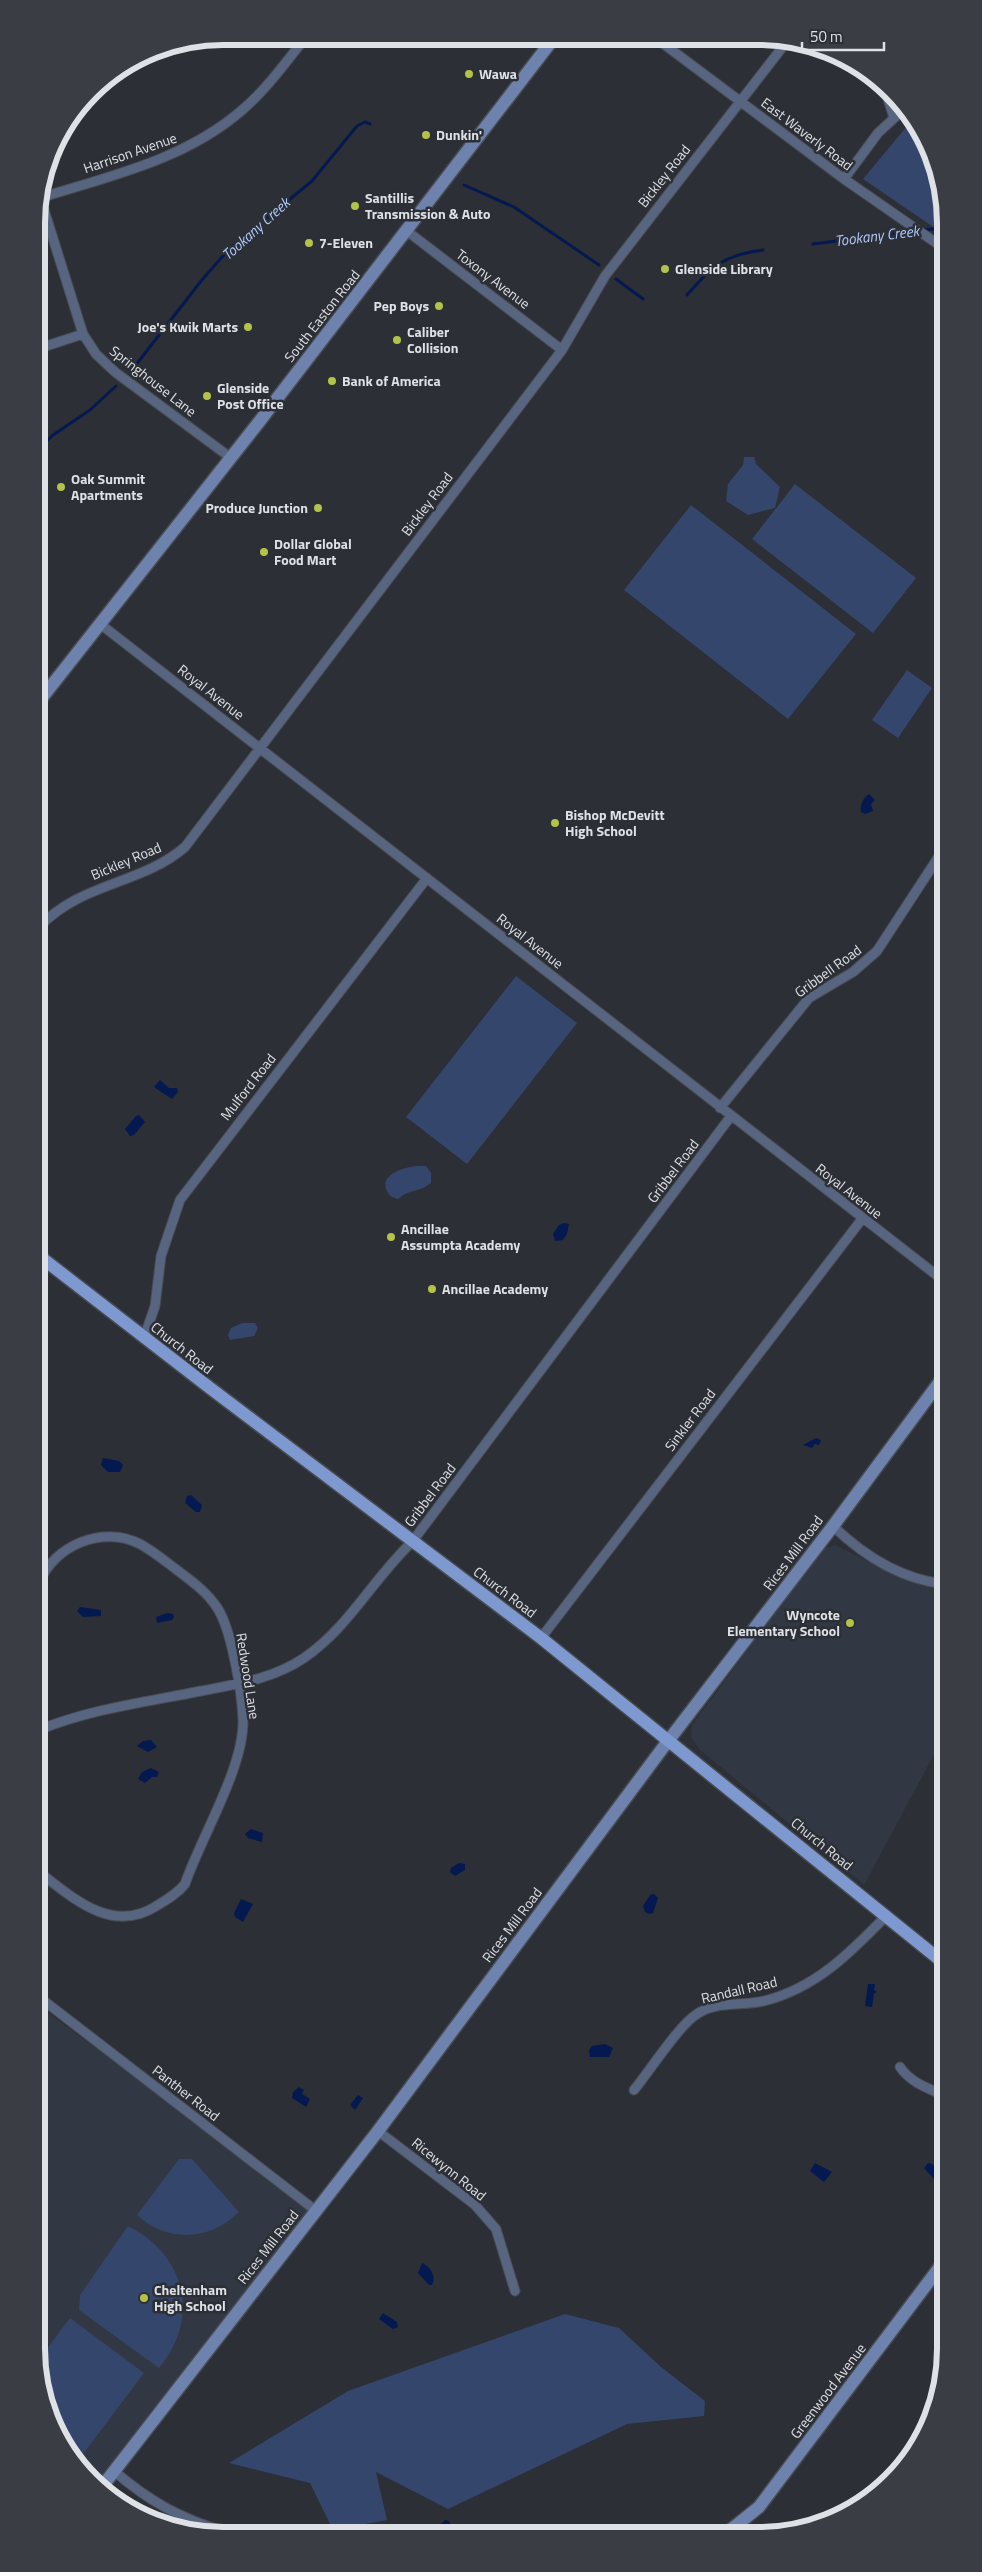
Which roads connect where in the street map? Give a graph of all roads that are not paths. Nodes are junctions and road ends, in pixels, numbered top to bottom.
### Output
1 (299, 45) edge
2 (549, 45) edge
3 (665, 45) edge
4 (783, 47) edge
5 (889, 101) edge
6 (740, 102) junction
7 (899, 114) edge
8 (894, 118) junction
9 (844, 179) junction
10 (47, 196) edge
11 (45, 214) edge
12 (407, 231) junction
13 (937, 244) edge
14 (83, 334) junction
15 (45, 346) edge
16 (562, 350) junction
17 (231, 458) junction
18 (99, 623) junction
19 (45, 694) edge
20 (260, 746) junction
21 (937, 859) edge
22 (427, 878) junction
23 (45, 920) edge
24 (720, 1108) junction
25 (731, 1116) junction
26 (862, 1219) junction
27 (45, 1260) edge
28 (937, 1276) edge
29 (144, 1338) junction
30 (937, 1385) edge
31 (832, 1526) junction
32 (412, 1542) junction
33 (45, 1573) edge
34 (937, 1582) edge
35 (541, 1638) junction
36 (238, 1684) junction
37 (45, 1728) edge
38 (668, 1740) junction
39 (45, 1876) edge
40 (887, 1915) junction
41 (937, 1957) edge
42 (45, 2002) edge
43 (900, 2067) dead end
44 (634, 2090) dead end
45 (937, 2092) edge
46 (378, 2131) junction
47 (316, 2210) junction
48 (937, 2271) edge
49 (514, 2291) dead end
50 (114, 2471) junction
51 (105, 2482) edge
52 (209, 2527) edge
53 (734, 2527) edge

1 - 10 street, Harrison Avenue
2 - 12 street, South Easton Road
3 - 6 street, East Waverly Road
4 - 6 street, Bickley Road
5 - 8 street
6 - 9 street, East Waverly Road
6 - 16 street, Bickley Road
7 - 8 street
8 - 9 street
9 - 13 street, East Waverly Road
11 - 14 street, Springhouse Lane
12 - 16 street, Toxony Avenue
12 - 17 street, South Easton Road
14 - 15 street
14 - 17 street, Springhouse Lane
16 - 20 street, Bickley Road
17 - 18 street, South Easton Road
18 - 19 street, South Easton Road
18 - 20 street, Royal Avenue
20 - 22 street, Royal Avenue
20 - 23 street, Bickley Road
21 - 24 street, Gribbell Road
22 - 24 street, Royal Avenue
22 - 29 street, Mulford Road
24 - 25 street, Royal Avenue
25 - 26 street, Royal Avenue
25 - 32 street, Gribbel Road
26 - 28 street, Royal Avenue
26 - 35 street, Sinkler Road
27 - 29 main road, Church Road
29 - 32 main road, Church Road
30 - 31 street, Rices Mill Road
31 - 34 street
31 - 38 street, Rices Mill Road
32 - 35 main road, Church Road
32 - 36 street, Gribbel Road
33 - 36 street, Redwood Lane
35 - 38 main road, Church Road
36 - 37 street, Gribbel Road
36 - 39 street, Redwood Lane
38 - 40 main road, Church Road
38 - 46 street, Rices Mill Road
40 - 41 main road, Church Road
40 - 44 street, Randall Road
42 - 47 street, Panther Road
43 - 45 street
46 - 47 street, Rices Mill Road
46 - 49 street, Ricewynn Road
47 - 50 street, Rices Mill Road
48 - 53 street, Greenwood Avenue
50 - 51 street, Rices Mill Road
50 - 52 street

